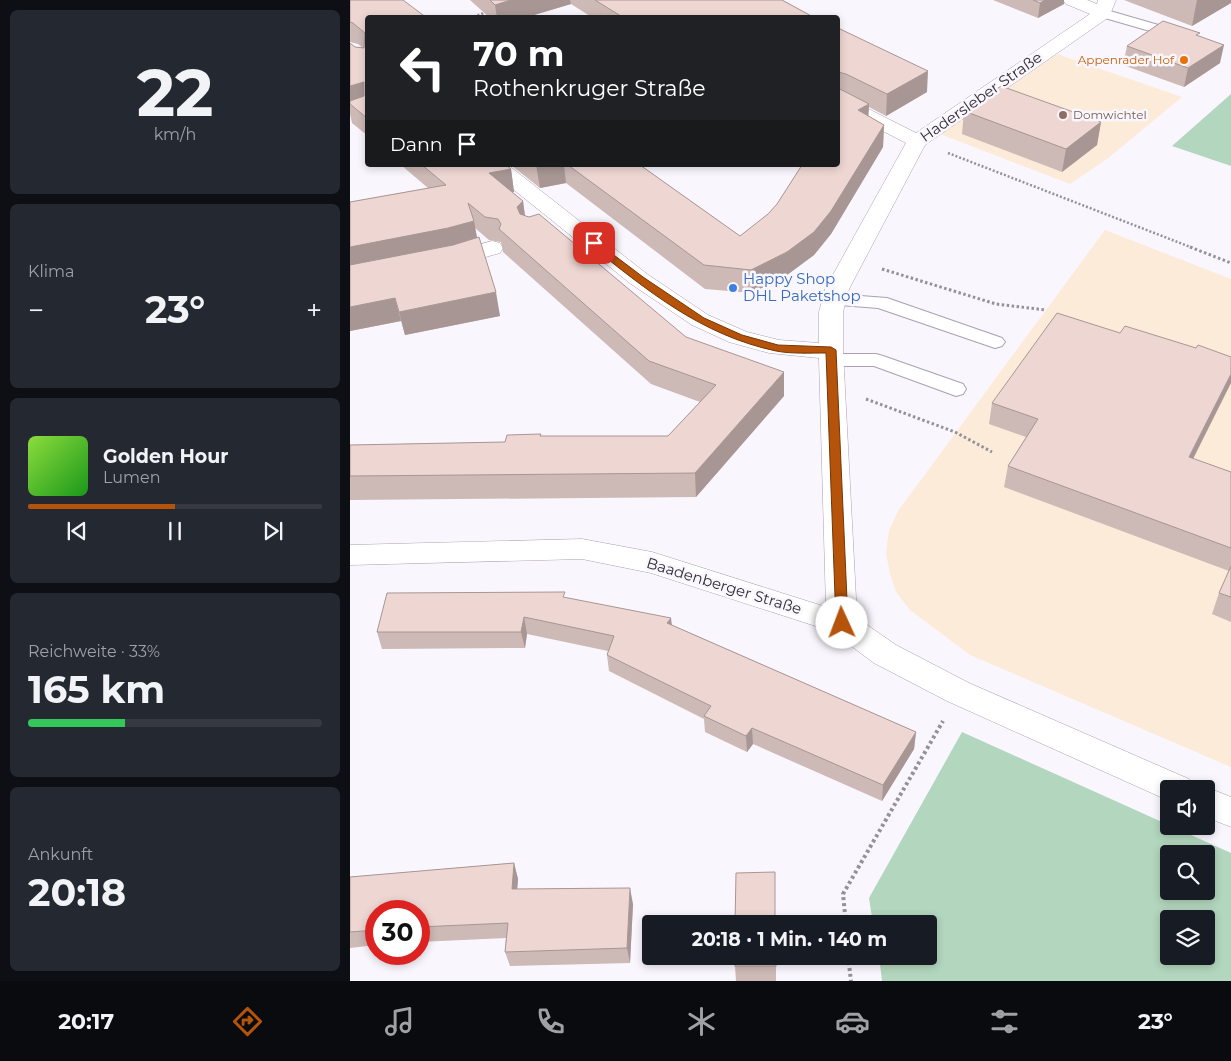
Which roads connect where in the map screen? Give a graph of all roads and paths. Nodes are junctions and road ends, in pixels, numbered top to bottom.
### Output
1 (1072, 0) edge
2 (1105, 6) edge
3 (489, 12) edge
4 (480, 15) edge
5 (1194, 39) edge
6 (840, 102) edge
7 (917, 141) junction
8 (498, 167) edge
9 (563, 219) junction
10 (541, 228) edge
11 (492, 248) dead end
12 (852, 260) junction
13 (1231, 263) edge
14 (428, 264) edge
15 (834, 300) junction
16 (1046, 310) dead end
17 (996, 342) dead end
18 (831, 355) junction
19 (832, 386) junction
20 (956, 389) dead end
21 (992, 452) dead end
22 (350, 557) edge
23 (842, 623) junction
24 (958, 692) junction
25 (1160, 781) edge
26 (1215, 806) edge
27 (1231, 812) edge
28 (845, 915) edge
29 (849, 965) edge
30 (851, 981) edge

1 - 2 street
2 - 5 lane
2 - 7 street, Hadersleber Straße
3 - 4 path
6 - 7 street
7 - 12 street, Hadersleber Straße
7 - 13 path
8 - 9 street
9 - 10 street
9 - 18 street
11 - 14 street
12 - 15 street, Hadersleber Straße
12 - 16 path
15 - 17 lane
15 - 18 street, Hadersleber Straße
18 - 19 street, Hadersleber Straße
18 - 20 lane
19 - 21 path
19 - 23 street, Hadersleber Straße
22 - 23 street, Baadenberger Straße
23 - 24 street, Baadenberger Straße
24 - 25 street, Baadenberger Straße
24 - 28 path
26 - 27 street
29 - 30 path

